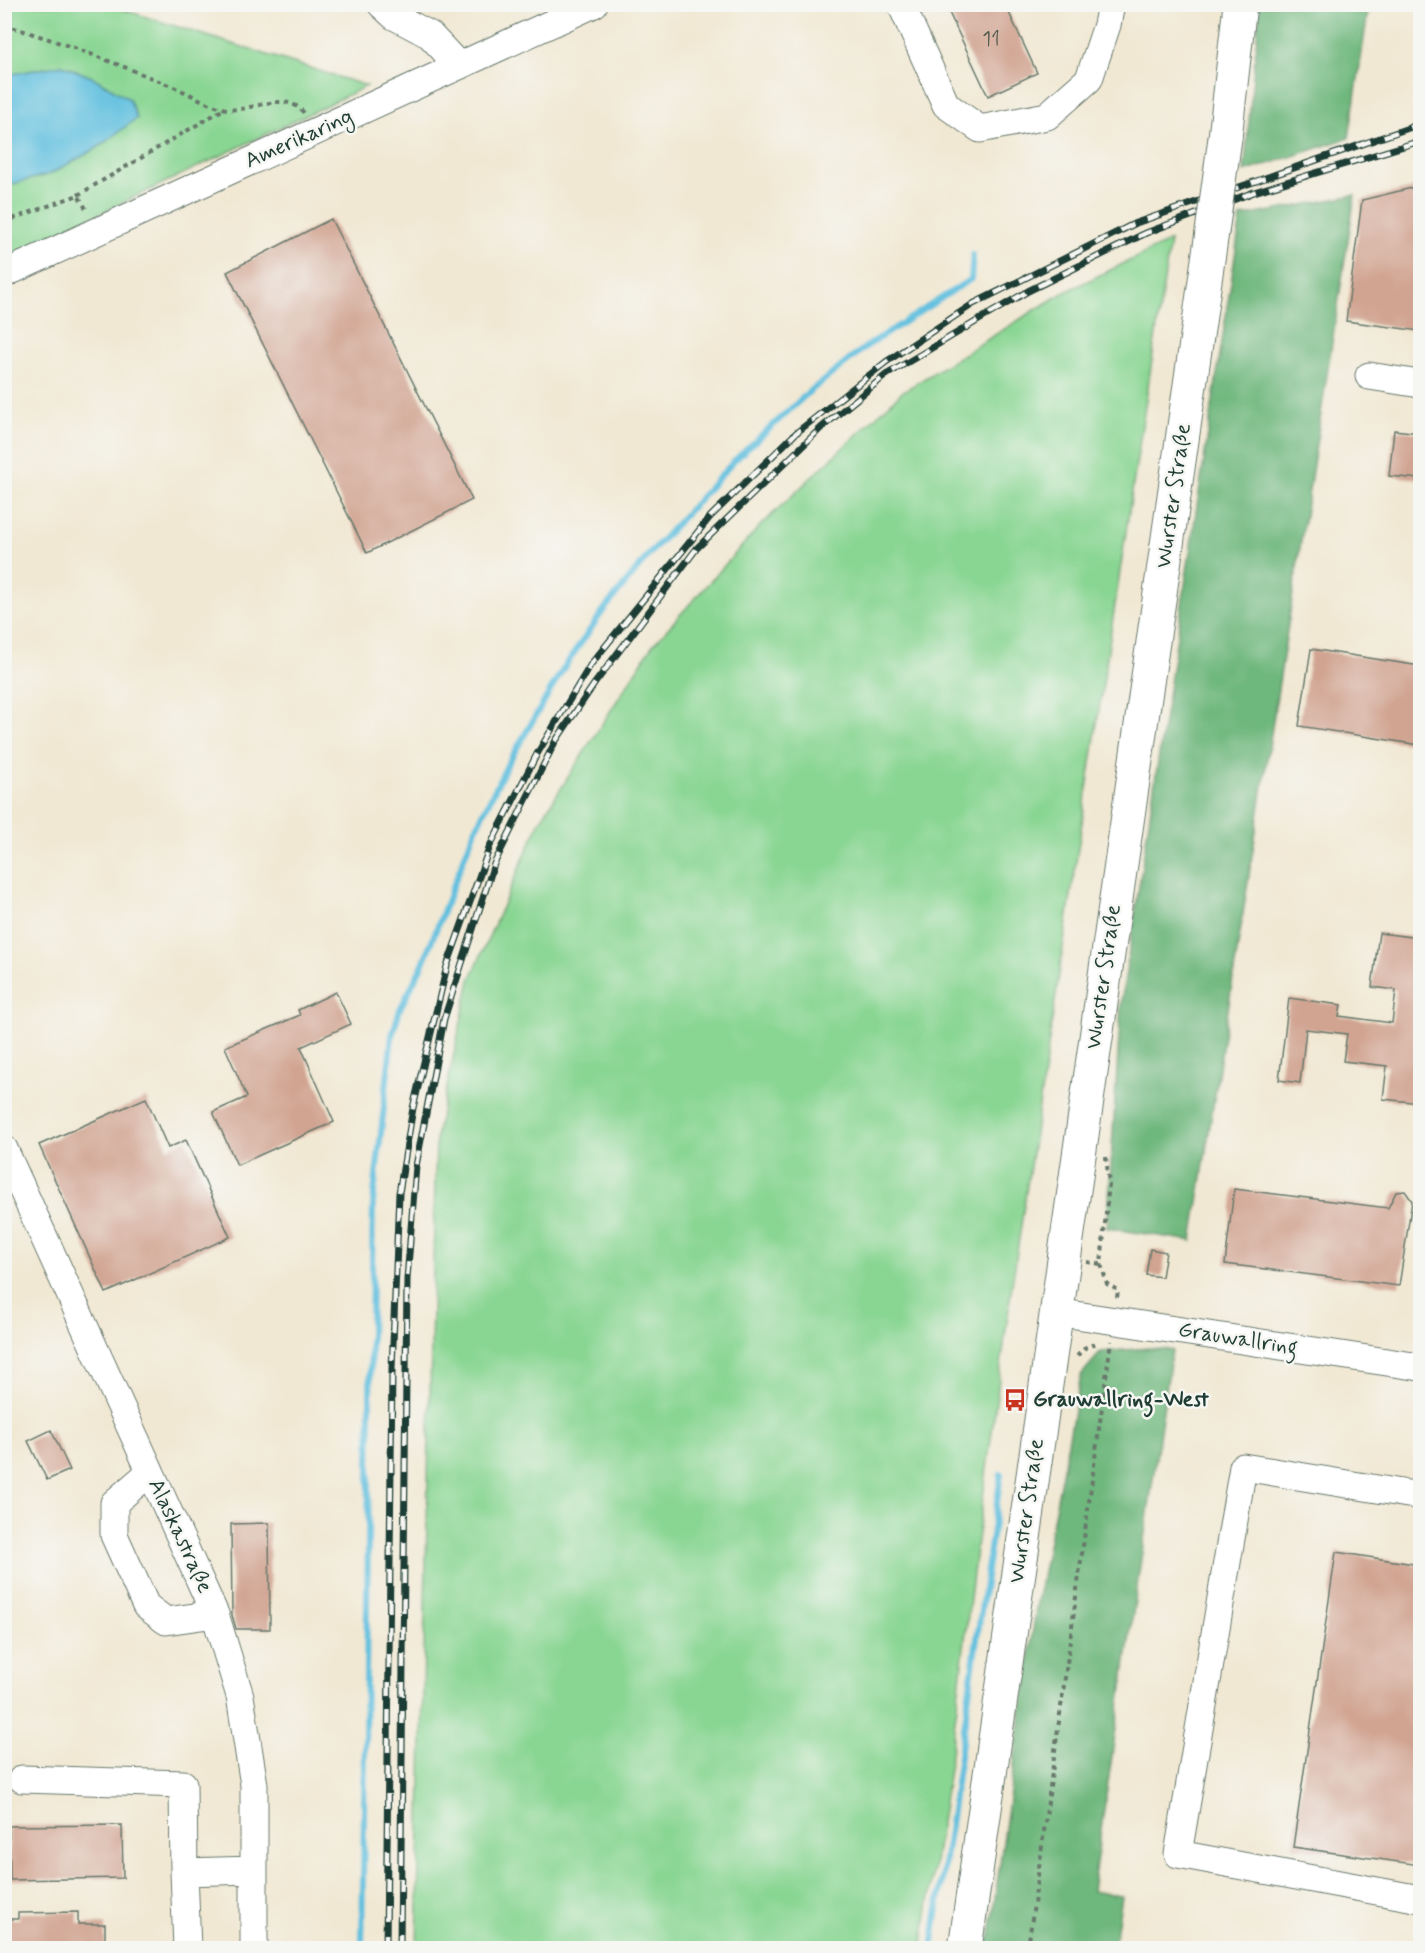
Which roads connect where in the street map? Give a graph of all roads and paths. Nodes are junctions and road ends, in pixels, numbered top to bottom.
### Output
1 (381, 4) edge
2 (594, 4) edge
3 (901, 4) edge
4 (1111, 4) edge
5 (1239, 4) edge
6 (4, 26) edge
7 (459, 66) junction
8 (224, 109) junction
9 (318, 130) junction
10 (78, 195) junction
11 (4, 222) edge
12 (98, 230) junction
13 (4, 274) edge
14 (1369, 376) dead end
15 (1420, 384) edge
16 (4, 1149) edge
17 (1056, 1312) junction
18 (1110, 1344) dead end
19 (1420, 1367) edge
20 (150, 1472) junction
21 (1420, 1496) edge
22 (215, 1614) junction
23 (22, 1779) dead end
24 (254, 1870) junction
25 (184, 1872) junction
26 (1420, 1899) edge
27 (187, 1948) edge
28 (254, 1948) edge
29 (966, 1948) edge
30 (1028, 1948) edge

1 - 7 street
2 - 7 street, Amerikaring
3 - 4 street
5 - 17 main road, Wurster Straße, bridge
6 - 8 path
7 - 9 street, Amerikaring
8 - 9 path
8 - 10 path
9 - 12 street, Amerikaring
10 - 11 path
10 - 12 path
12 - 13 street, Amerikaring
14 - 15 street
16 - 20 street, Alaskastraße
17 - 19 street, Grauwallring
17 - 29 main road, Wurster Straße
18 - 30 path
20 - 22 street, Alaskastraße
20 - 22 street
21 - 26 street
22 - 24 street, Alaskastraße
23 - 25 street
24 - 25 street
24 - 28 street, Alaskastraße
25 - 27 street

